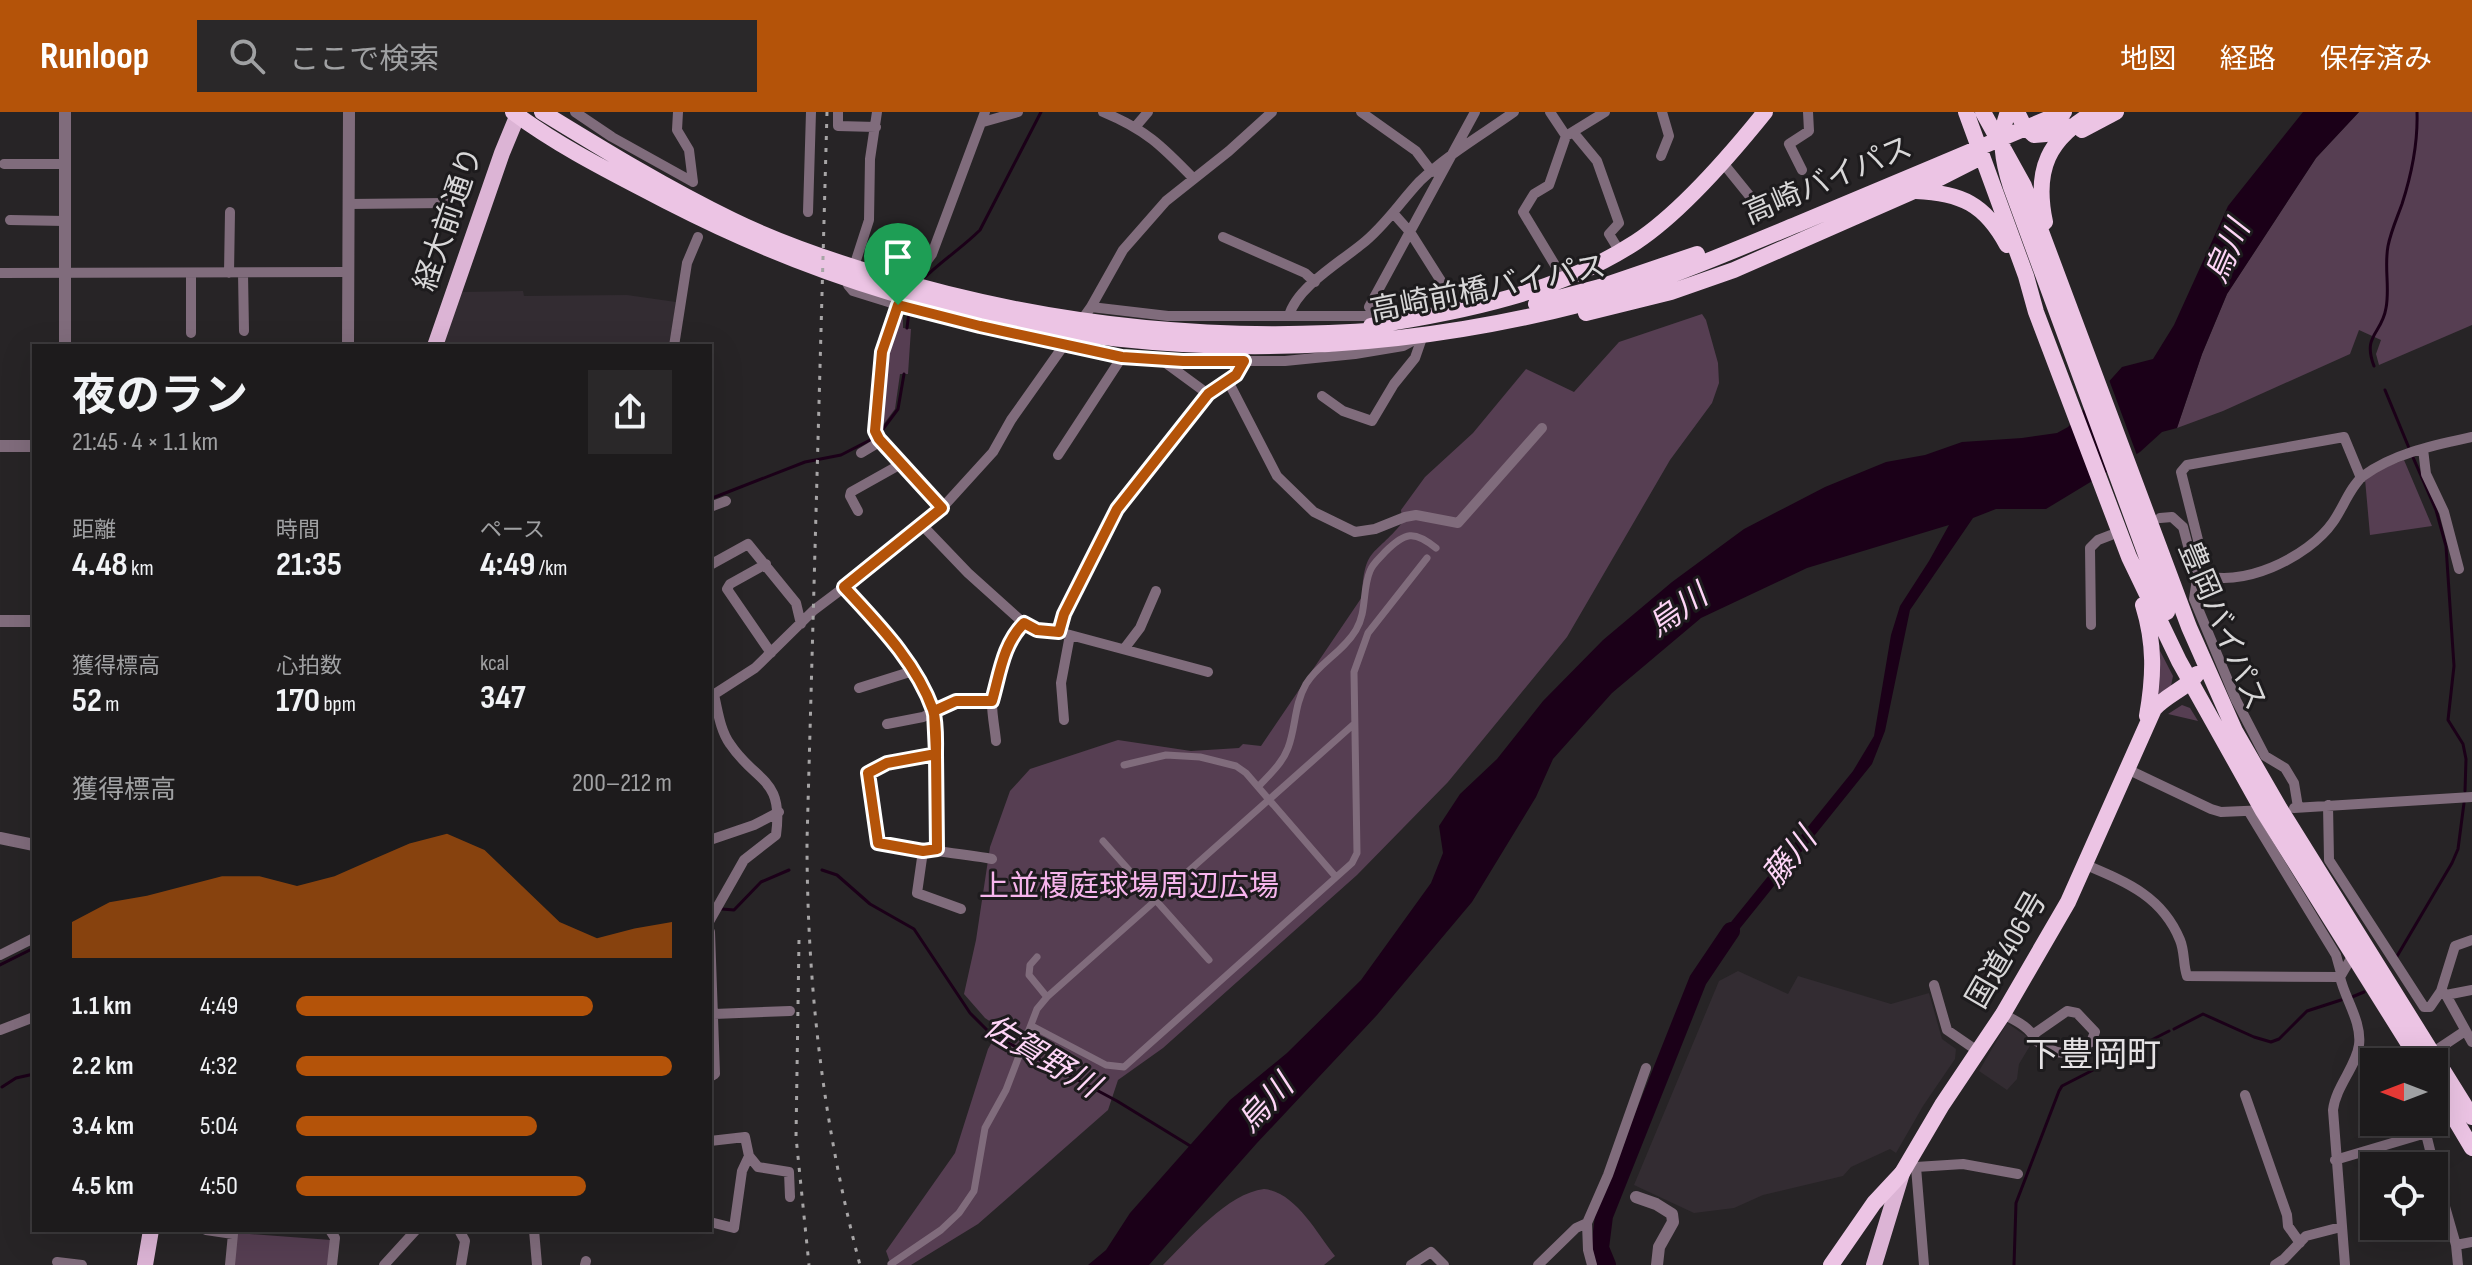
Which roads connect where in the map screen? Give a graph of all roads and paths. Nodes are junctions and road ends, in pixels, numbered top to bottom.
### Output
1 (65, 112) edge
2 (349, 112) edge
3 (542, 112) edge
4 (575, 112) edge
5 (678, 112) edge
6 (811, 112) edge
7 (838, 112) edge
8 (877, 112) edge
9 (1018, 112) edge
10 (1103, 112) edge
11 (1148, 112) edge
12 (1272, 112) edge
13 (1361, 112) edge
14 (1475, 112) edge
15 (1514, 112) edge
16 (1550, 112) edge
17 (1604, 112) edge
18 (1662, 112) edge
19 (1765, 112) edge
20 (1808, 112) edge
21 (1968, 112) edge
22 (2008, 112) edge
23 (2017, 112) edge
24 (2040, 112) edge
25 (2064, 112) edge
26 (2116, 112) edge
27 (517, 113) edge
28 (2089, 115) edge
29 (984, 117) edge
30 (1986, 118) edge
31 (1136, 126) junction
32 (876, 127) junction
33 (1569, 134) junction
34 (2061, 143) junction
35 (1980, 150) junction
36 (1661, 156) dead end
37 (1451, 158) junction
38 (1723, 163) junction
39 (4, 164) dead end
40 (65, 164) junction
41 (1802, 170) dead end
42 (1432, 172) junction
43 (1193, 178) junction
44 (1914, 191) junction
45 (447, 203) dead end
46 (348, 204) junction
47 (1761, 210) dead end
48 (230, 212) dead end
49 (808, 212) dead end
50 (1394, 214) junction
51 (10, 220) dead end
52 (65, 221) junction
53 (1410, 232) junction
54 (698, 237) dead end
55 (1223, 237) dead end
56 (1620, 252) junction
57 (803, 257) junction
58 (1699, 259) junction
59 (348, 272) junction
60 (0, 273) edge
61 (65, 273) junction
62 (191, 273) junction
63 (229, 273) junction
64 (243, 273) junction
65 (918, 273) dead end
66 (1315, 282) junction
67 (1566, 287) junction
68 (900, 306) junction
69 (1369, 307) dead end
70 (1457, 311) junction
71 (2036, 312) junction
72 (2073, 312) junction
73 (1289, 316) junction
74 (1519, 318) junction
75 (1089, 322) junction
76 (244, 331) dead end
77 (1345, 331) junction
78 (191, 333) dead end
79 (1423, 335) junction
80 (65, 344) edge
81 (348, 344) edge
82 (436, 344) edge
83 (674, 344) edge
84 (1065, 344) junction
85 (1122, 357) junction
86 (1245, 358) junction
87 (1161, 360) junction
88 (1228, 381) junction
89 (1208, 394) junction
90 (1322, 396) dead end
91 (1542, 428) dead end
92 (879, 437) junction
93 (2472, 437) edge
94 (0, 446) edge
95 (32, 446) edge
96 (2414, 452) junction
97 (861, 453) dead end
98 (1058, 455) dead end
99 (901, 464) junction
100 (2361, 478) junction
101 (2124, 499) junction
102 (726, 501) dead end
103 (712, 506) edge
104 (942, 508) junction
105 (858, 511) dead end
106 (2160, 518) dead end
107 (922, 525) junction
108 (2111, 535) dead end
109 (1436, 548) dead end
110 (2129, 557) junction
111 (1427, 558) dead end
112 (712, 564) edge
113 (766, 564) junction
114 (2459, 569) dead end
115 (2198, 573) junction
116 (844, 587) junction
117 (1156, 591) dead end
118 (0, 621) edge
119 (32, 621) edge
120 (1024, 623) junction
121 (801, 624) junction
122 (2091, 625) dead end
123 (1064, 633) junction
124 (1124, 649) junction
125 (771, 653) junction
126 (2200, 653) junction
127 (913, 671) junction
128 (1208, 672) dead end
129 (2193, 681) junction
130 (859, 688) dead end
131 (712, 696) edge
132 (992, 701) junction
133 (934, 711) junction
134 (1064, 720) dead end
135 (2146, 723) junction
136 (887, 724) dead end
137 (1354, 724) junction
138 (996, 741) dead end
139 (936, 754) junction
140 (1124, 765) dead end
141 (2129, 770) junction
142 (1258, 787) junction
143 (2472, 797) edge
144 (1268, 799) junction
145 (2328, 805) junction
146 (2298, 807) junction
147 (2280, 809) junction
148 (2256, 811) junction
149 (779, 812) junction
150 (0, 838) edge
151 (712, 839) edge
152 (1103, 841) dead end
153 (32, 845) edge
154 (937, 849) junction
155 (923, 851) junction
156 (992, 859) dead end
157 (2086, 865) junction
158 (1336, 877) junction
159 (1155, 900) junction
160 (961, 909) dead end
161 (712, 915) edge
162 (32, 939) edge
163 (2472, 940) edge
164 (0, 955) edge
165 (2353, 955) junction
166 (1037, 957) dead end
167 (1209, 960) dead end
168 (2341, 975) junction
169 (1934, 985) dead end
170 (712, 987) edge
171 (2472, 990) edge
172 (2443, 993) junction
173 (1047, 997) junction
174 (790, 1011) dead end
175 (714, 1014) junction
176 (2003, 1014) junction
177 (32, 1018) edge
178 (1032, 1026) junction
179 (0, 1030) edge
180 (2465, 1031) junction
181 (2034, 1034) junction
182 (2472, 1042) edge
183 (2420, 1048) edge
184 (2421, 1048) edge
185 (2440, 1048) edge
186 (1979, 1052) junction
187 (1646, 1068) dead end
188 (712, 1076) edge
189 (2448, 1086) edge
190 (2245, 1095) dead end
191 (2448, 1108) edge
192 (2472, 1117) edge
193 (2400, 1136) edge
194 (712, 1141) edge
195 (2472, 1148) edge
196 (749, 1156) junction
197 (2335, 1160) junction
198 (1909, 1167) junction
199 (2018, 1174) dead end
200 (790, 1197) dead end
201 (1636, 1197) dead end
202 (2448, 1217) edge
203 (712, 1222) edge
204 (1587, 1223) junction
205 (2341, 1227) junction
206 (151, 1232) edge
207 (220, 1232) edge
208 (331, 1232) edge
209 (414, 1232) edge
210 (460, 1232) edge
211 (534, 1232) edge
212 (2472, 1242) edge
213 (2300, 1243) junction
214 (2456, 1245) junction
215 (57, 1262) dead end
216 (891, 1264) edge
217 (82, 1265) edge
218 (145, 1265) edge
219 (230, 1265) edge
220 (332, 1265) edge
221 (384, 1265) edge
222 (461, 1265) edge
223 (537, 1265) edge
224 (1411, 1265) edge
225 (1444, 1265) edge
226 (1538, 1265) edge
227 (1592, 1265) edge
228 (1657, 1265) edge
229 (1831, 1265) edge
230 (1874, 1265) edge
231 (1924, 1265) edge
232 (2275, 1265) edge
233 (2345, 1265) edge
234 (2458, 1265) edge

1 - 40 street
2 - 46 street
3 - 57 highway, 高崎前橋バイパス
4 - 5 street
6 - 49 street
7 - 32 street
8 - 32 street
9 - 29 street
10 - 31 street
11 - 31 street
12 - 43 street
13 - 42 street
14 - 37 street
15 - 37 street
16 - 33 street
17 - 33 street
18 - 36 street
19 - 38 highway
20 - 41 street
21 - 35 highway, 豊岡バイパス
22 - 101 highway
23 - 28 highway
24 - 58 highway, 高崎バイパス
25 - 58 highway, 高崎バイパス
26 - 34 highway
27 - 57 highway, 高崎前橋バイパス
27 - 82 main road, 経大前通り
28 - 34 highway
29 - 65 street
30 - 35 highway
30 - 72 highway, 豊岡バイパス
31 - 43 street
32 - 68 street
33 - 56 street
33 - 67 street
34 - 72 highway
35 - 44 highway
35 - 71 highway, 豊岡バイパス
37 - 42 street
37 - 53 street
38 - 47 street
38 - 56 highway
39 - 40 street
40 - 52 street
42 - 50 street
43 - 75 street
44 - 71 highway
44 - 74 highway
45 - 46 street
46 - 59 street
48 - 63 street
50 - 53 street
50 - 66 street
51 - 52 street
52 - 61 street
53 - 69 street
53 - 70 street
54 - 83 street
55 - 66 street
56 - 67 highway
57 - 75 highway, 高崎前橋バイパス
58 - 67 highway, 高崎前橋バイパス
58 - 74 highway, 高崎前橋バイパス
59 - 64 street
59 - 81 street
60 - 61 street
61 - 62 street
61 - 80 street
62 - 63 street
62 - 78 street
63 - 64 street
64 - 76 street
66 - 73 street
67 - 70 highway
67 - 77 highway, 高崎前橋バイパス
68 - 84 street
68 - 92 street
70 - 73 street
70 - 77 highway
71 - 101 highway, 豊岡バイパス
72 - 101 highway, 豊岡バイパス
73 - 75 street
74 - 79 highway, 高崎前橋バイパス
75 - 77 highway, 高崎前橋バイパス
75 - 79 highway, 高崎前橋バイパス
75 - 84 street
79 - 86 street
79 - 90 street
84 - 85 street
84 - 104 street
85 - 87 street
85 - 98 street
86 - 87 street
86 - 88 street
87 - 89 street
88 - 89 street
88 - 91 street
89 - 123 street
92 - 97 street
92 - 99 street
93 - 96 street
94 - 95 street
96 - 100 street
96 - 114 street
99 - 104 street
99 - 105 street
100 - 115 street
100 - 115 street
101 - 110 highway, 豊岡バイパス
101 - 126 highway, 豊岡バイパス
101 - 129 highway
102 - 103 street
104 - 107 street
106 - 115 street
107 - 116 street
107 - 120 street
108 - 122 street
109 - 142 street
110 - 129 highway, 豊岡バイパス
110 - 135 highway
111 - 137 street
112 - 113 street
113 - 121 street
113 - 125 street
115 - 146 street
116 - 121 street
116 - 127 street
117 - 124 street
118 - 119 street
120 - 123 street
120 - 132 street
121 - 125 street
123 - 124 street
123 - 134 street
124 - 128 street
125 - 131 street
126 - 129 highway
126 - 147 highway, 豊岡バイパス
127 - 130 street
127 - 133 street
129 - 135 highway, 国道406号
129 - 148 highway, 豊岡バイパス
131 - 149 street
132 - 133 street
132 - 138 street
133 - 136 street
133 - 139 street
135 - 141 highway, 国道406号
137 - 144 street
137 - 158 street
139 - 154 street
139 - 155 street
140 - 142 street
141 - 148 street
141 - 157 highway, 国道406号
142 - 144 street
143 - 145 street
144 - 158 street
144 - 159 street
145 - 146 street
145 - 172 street
146 - 147 street
147 - 148 street
147 - 184 highway, 豊岡バイパス
148 - 165 highway, 豊岡バイパス
148 - 168 street
149 - 151 street
149 - 161 street
150 - 153 street
152 - 159 street
154 - 155 street
154 - 156 street
155 - 160 street
157 - 168 street
157 - 176 highway, 国道406号
158 - 178 street
159 - 167 street
159 - 173 street
162 - 164 street
163 - 172 street
165 - 168 street
165 - 183 highway, 豊岡バイパス
166 - 173 street
168 - 197 street
169 - 186 street
170 - 175 street
171 - 172 street
172 - 180 street
173 - 178 street
174 - 175 street
175 - 188 street
176 - 181 street
176 - 186 highway, 国道406号
177 - 179 street
178 - 216 street
180 - 182 street
180 - 185 street
181 - 181 street
186 - 198 highway, 国道406号
187 - 204 street
189 - 192 highway, 豊岡バイパス
190 - 213 street
191 - 195 highway
193 - 197 street
194 - 196 street
196 - 200 street
196 - 203 street
197 - 205 street
198 - 199 street
198 - 229 highway, 国道406号
198 - 230 main road
198 - 231 street
201 - 228 street
202 - 214 street
204 - 226 street
204 - 227 street
205 - 213 street
205 - 233 street
206 - 218 main road
207 - 219 street
208 - 220 street
209 - 221 street
210 - 222 street
211 - 223 street
212 - 214 street
213 - 232 street
214 - 234 street
215 - 217 street
224 - 225 street

